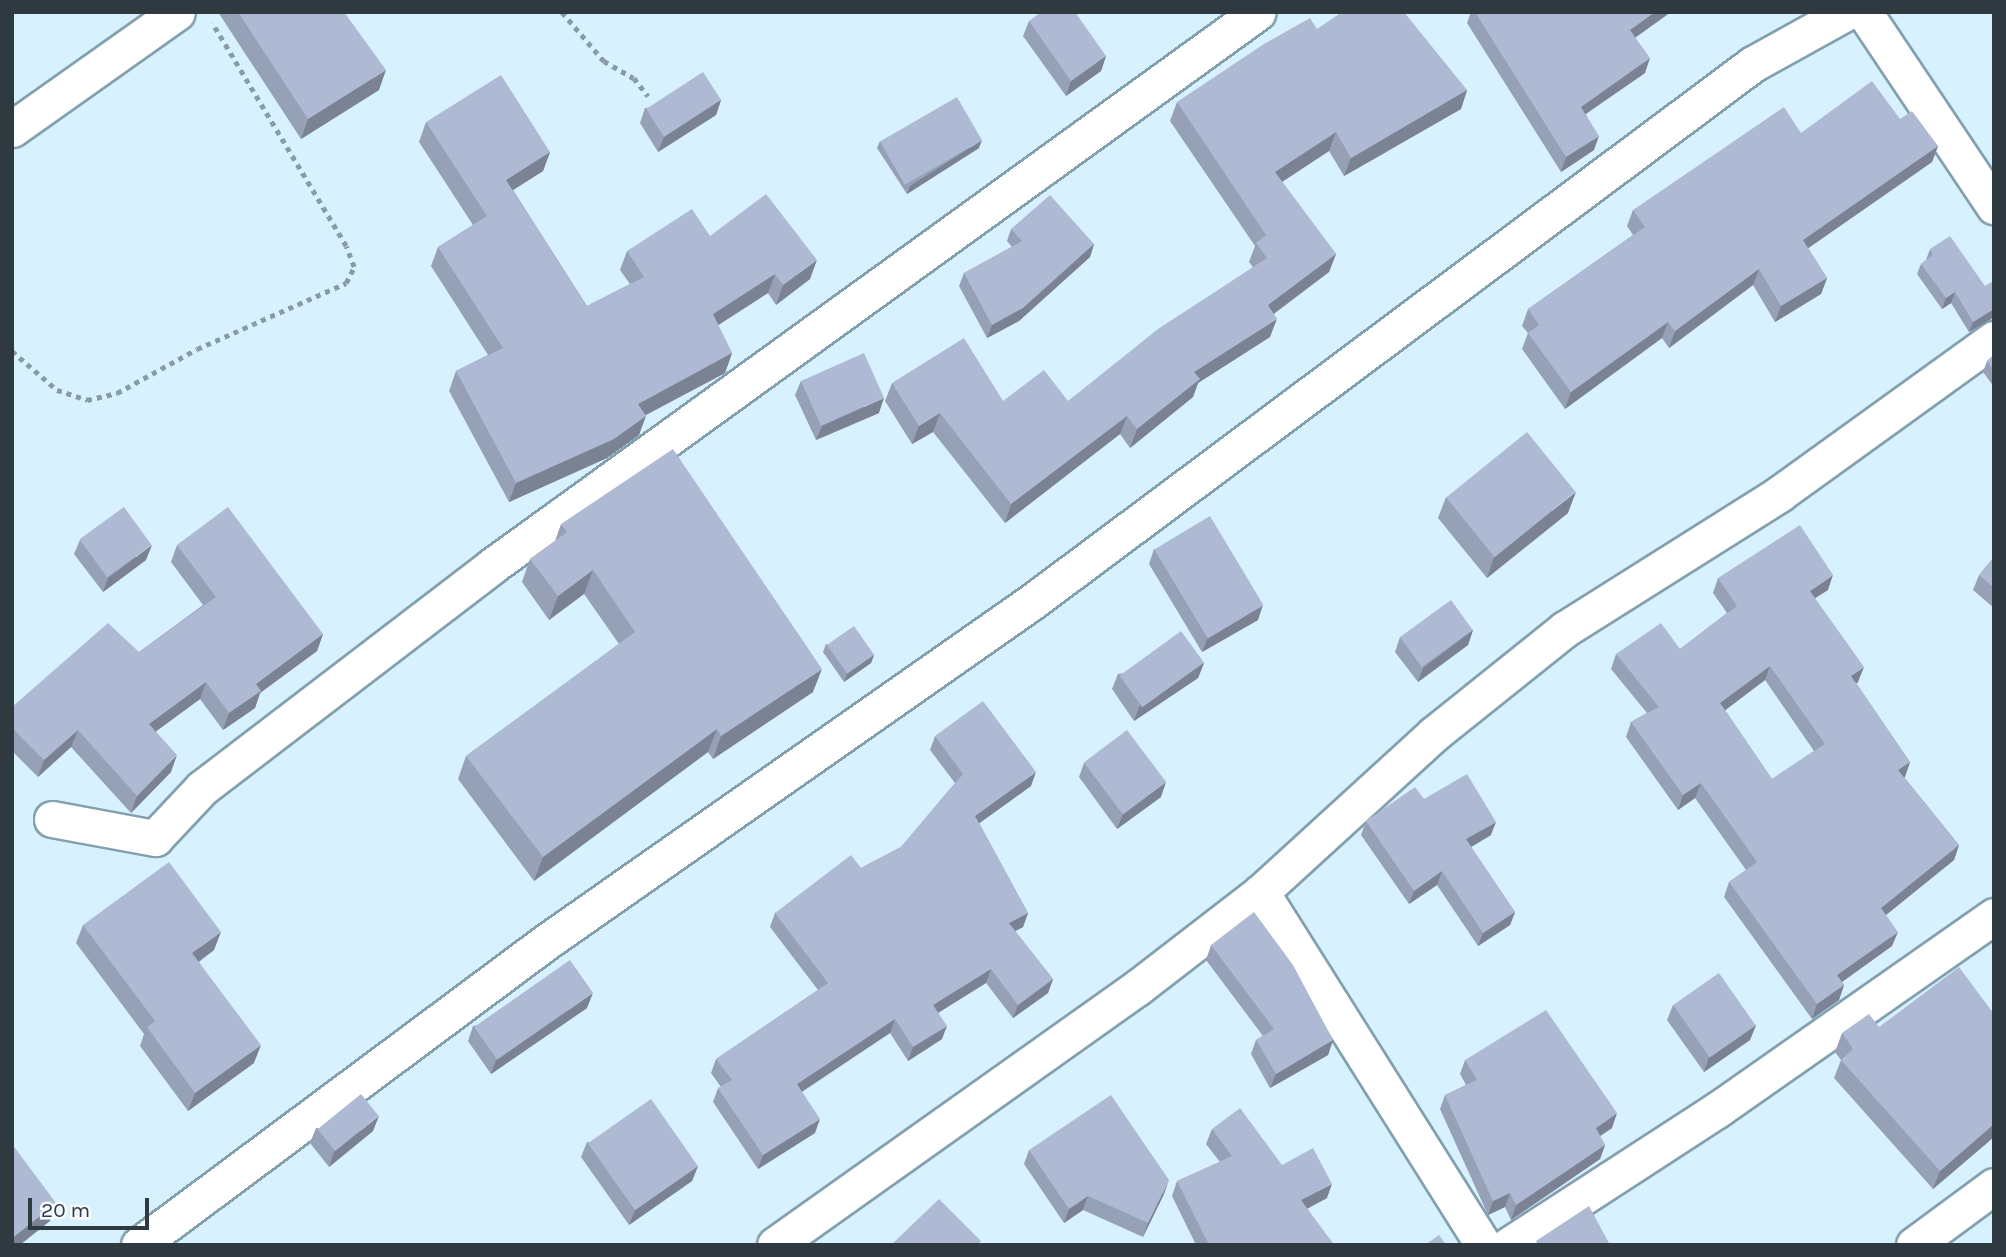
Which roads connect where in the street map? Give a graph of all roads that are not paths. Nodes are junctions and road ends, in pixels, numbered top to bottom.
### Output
1 (177, 12) edge
2 (1258, 12) edge
3 (1847, 12) edge
4 (1864, 12) edge
5 (12, 128) edge
6 (1994, 206) edge
7 (1994, 339) edge
8 (52, 819) dead end
9 (1261, 892) junction
10 (1994, 916) edge
11 (1994, 1186) edge
12 (139, 1245) edge
13 (775, 1245) edge
14 (1483, 1245) edge
15 (1509, 1245) edge
16 (1914, 1245) edge

1 - 5 street
2 - 8 street
3 - 12 street
4 - 6 street
7 - 9 street
9 - 13 street
9 - 14 street
10 - 15 street
11 - 16 street

